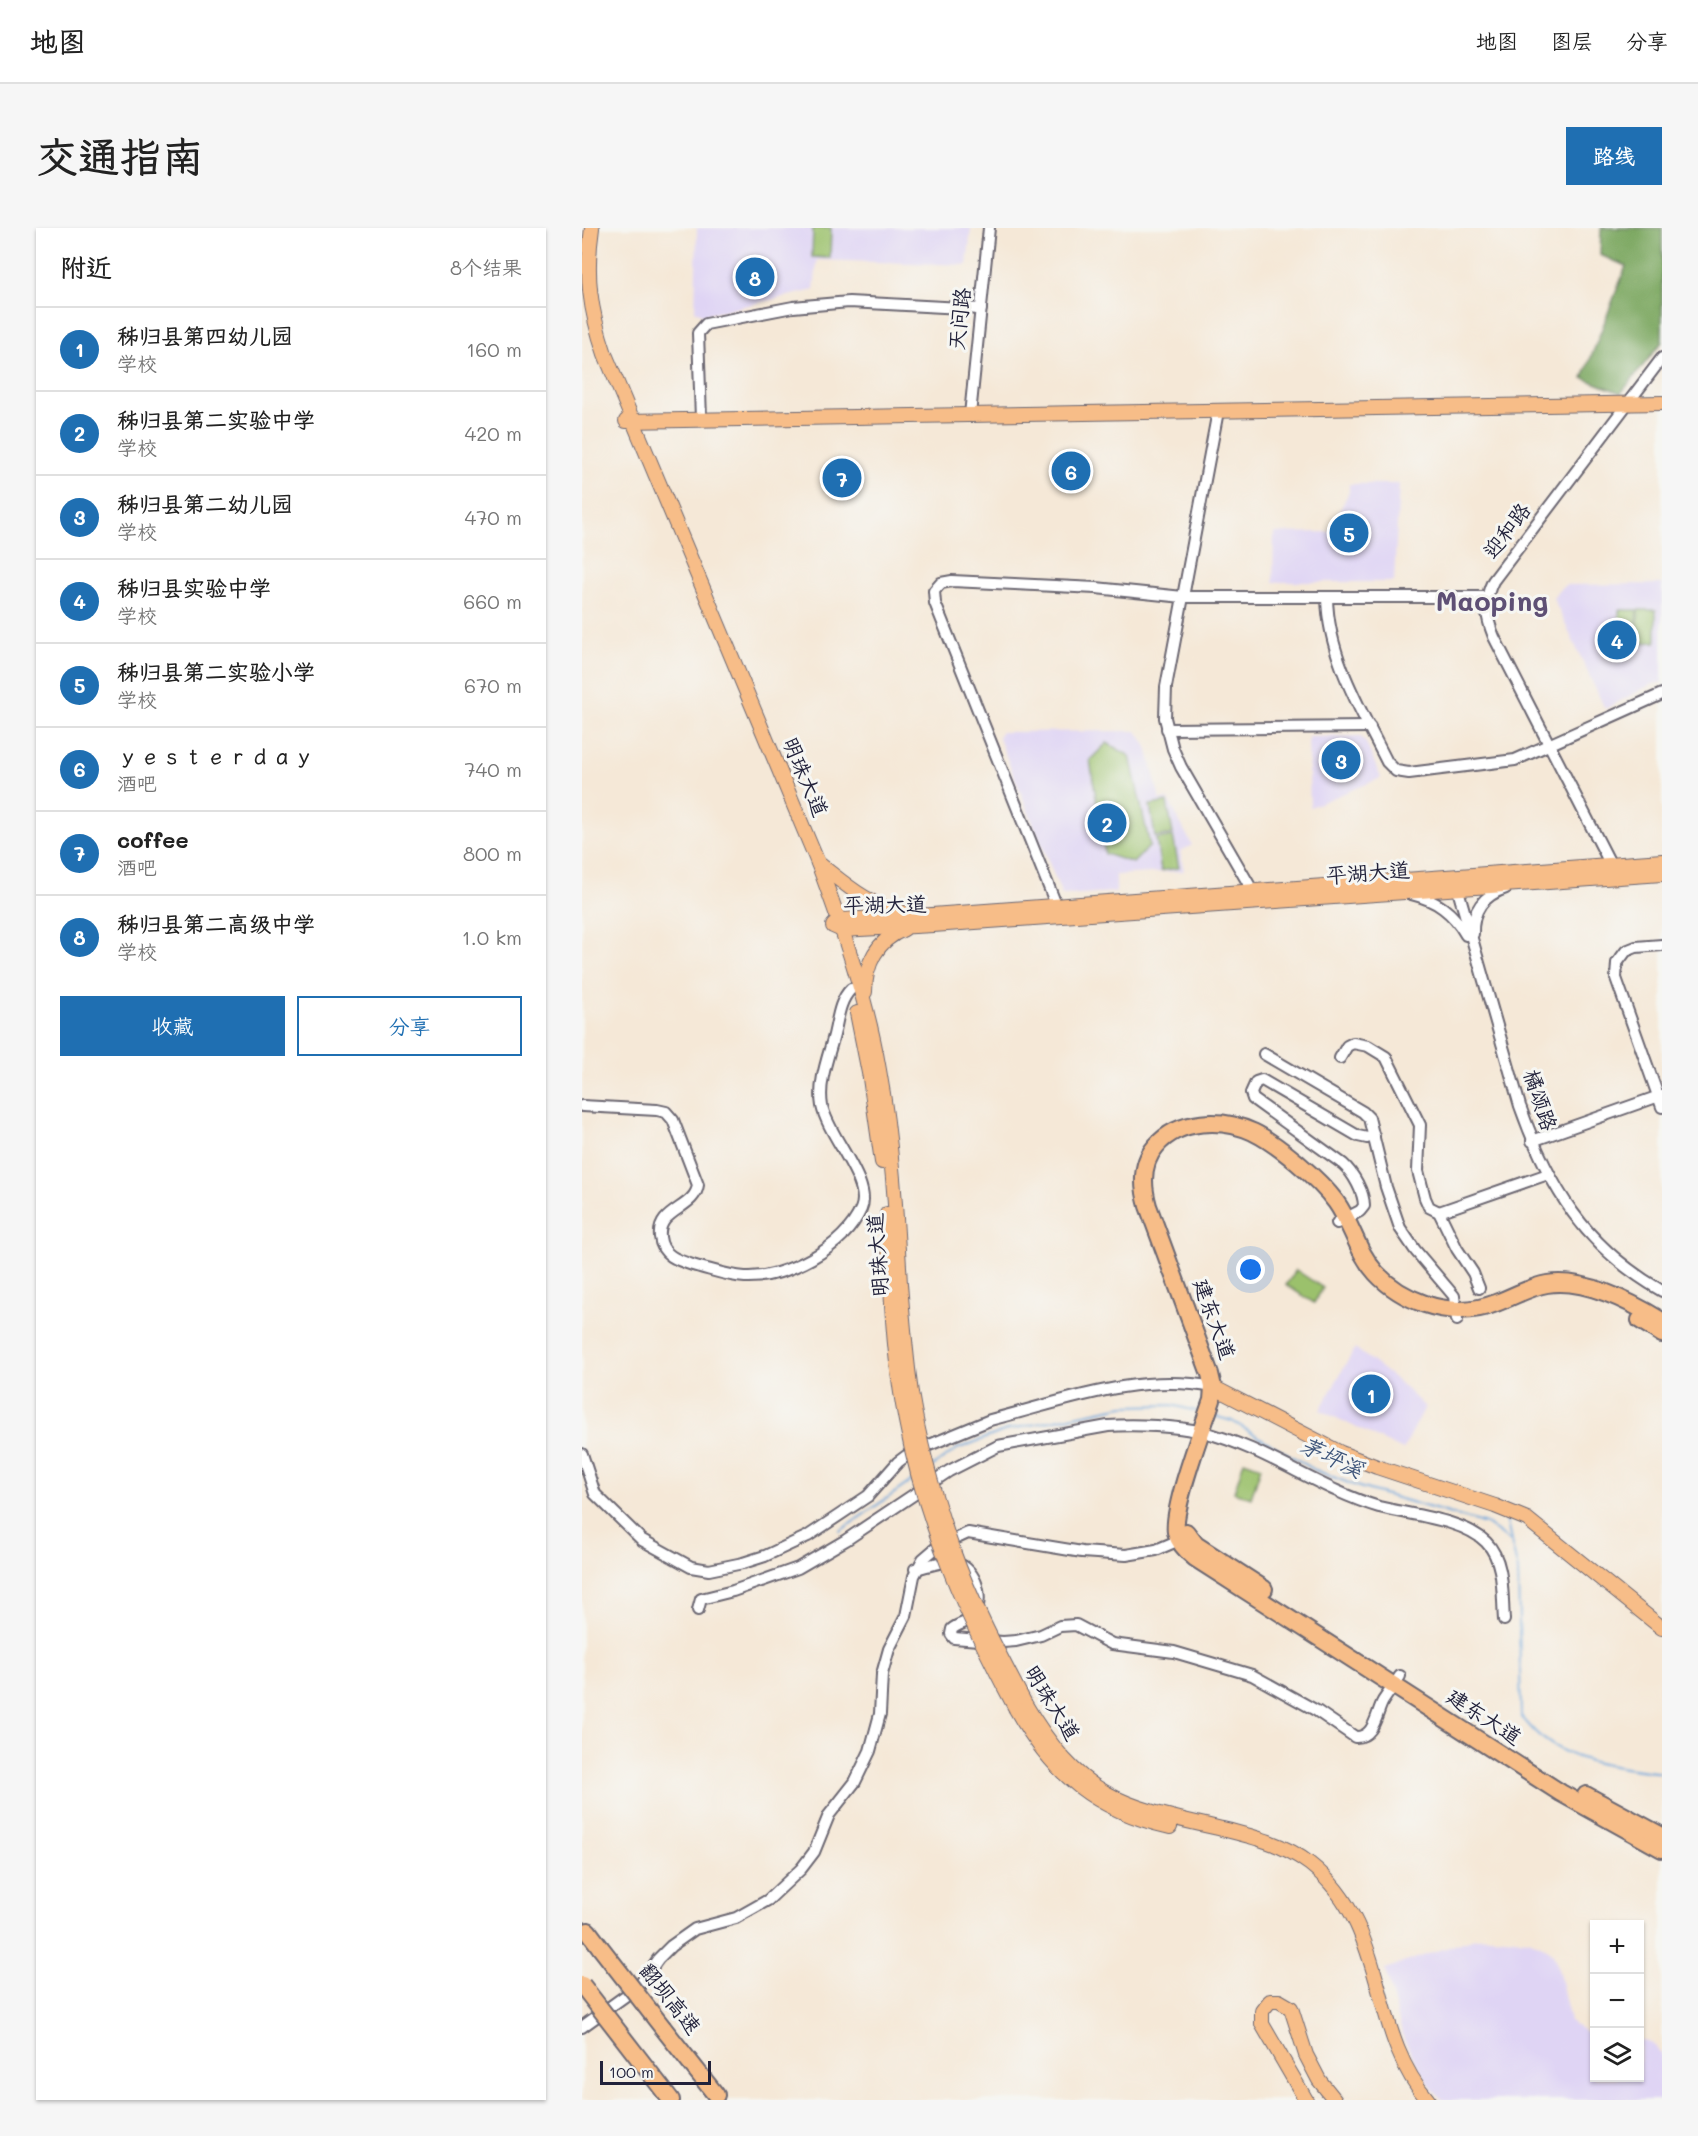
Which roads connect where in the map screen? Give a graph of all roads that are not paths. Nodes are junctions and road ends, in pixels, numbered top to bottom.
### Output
1 (583, 228) edge
2 (592, 228) edge
3 (989, 228) edge
4 (582, 236) edge
5 (582, 301) edge
6 (981, 309) junction
7 (1662, 358) edge
8 (1627, 404) junction
9 (1662, 404) edge
10 (1218, 411) junction
11 (970, 415) junction
12 (701, 419) junction
13 (629, 421) junction
14 (1183, 597) junction
15 (1327, 597) junction
16 (1487, 597) junction
17 (1662, 694) edge
18 (1370, 728) junction
19 (1167, 729) junction
20 (1550, 744) junction
21 (1662, 861) edge
22 (818, 863) junction
23 (1613, 871) junction
24 (1662, 874) edge
25 (1456, 882) junction
26 (1525, 883) junction
27 (1402, 892) junction
28 (1256, 897) junction
29 (1059, 911) junction
30 (933, 920) junction
31 (838, 925) junction
32 (1662, 945) edge
33 (1475, 952) junction
34 (851, 989) junction
35 (867, 1015) junction
36 (1263, 1054) dead end
37 (1340, 1058) dead end
38 (1661, 1099) edge
39 (582, 1106) edge
40 (1374, 1136) junction
41 (1532, 1141) junction
42 (1548, 1174) junction
43 (1439, 1212) junction
44 (1342, 1221) junction
45 (895, 1285) junction
46 (1479, 1288) dead end
47 (1662, 1291) edge
48 (1457, 1315) junction
49 (1662, 1321) edge
50 (1662, 1334) edge
51 (1217, 1395) junction
52 (1207, 1430) junction
53 (582, 1454) edge
54 (1183, 1538) junction
55 (914, 1570) junction
56 (698, 1610) dead end
57 (1504, 1620) dead end
58 (1662, 1628) edge
59 (1397, 1681) junction
60 (1021, 1706) junction
61 (1662, 1836) edge
62 (1662, 1849) edge
63 (588, 1931) dead end
64 (582, 1985) edge
65 (582, 2027) edge
66 (716, 2095) dead end
67 (671, 2100) edge
68 (1306, 2100) edge
69 (1335, 2100) edge
70 (1418, 2100) edge
71 (1428, 2100) edge

1 - 4 main road
2 - 13 main road, 明珠大道
3 - 6 street, 天问路
5 - 13 main road, 明珠大道
6 - 11 street, 天问路
6 - 12 street
7 - 8 street, 迎和路
8 - 9 main road
8 - 10 main road
8 - 16 street, 迎和路
10 - 11 main road
10 - 14 street
11 - 12 main road
12 - 13 main road
13 - 22 main road, 明珠大道
13 - 31 main road, 明珠大道
14 - 15 street
14 - 19 street
14 - 29 street
15 - 16 street
15 - 18 street
16 - 20 street
17 - 20 street
18 - 19 street
18 - 20 street
19 - 28 street
20 - 23 street
21 - 23 main road, 平湖大道
22 - 30 main road
22 - 31 main road, 明珠大道
23 - 24 main road, 平湖大道
23 - 25 main road, 平湖大道
23 - 26 main road, 平湖大道
25 - 26 main road, 平湖大道
25 - 27 main road, 平湖大道
25 - 28 main road, 平湖大道
25 - 33 street, 橘颂路
26 - 33 street
27 - 28 main road, 平湖大道
27 - 33 street
28 - 29 main road, 平湖大道
29 - 30 main road, 平湖大道
30 - 31 main road, 平湖大道
30 - 35 main road
31 - 34 main road, 明珠大道
31 - 35 main road, 明珠大道
32 - 38 street
33 - 41 street, 橘颂路
34 - 39 street
34 - 45 main road, 明珠大道
35 - 45 main road, 明珠大道
36 - 40 street
37 - 43 street
38 - 41 street
40 - 44 street
40 - 48 street
41 - 42 street, 橘颂路
42 - 43 street
42 - 47 street, 橘颂路
43 - 46 street
44 - 48 highway, 建东大道
44 - 51 highway, 建东大道
45 - 60 main road, 明珠大道, bridge
48 - 49 highway, 建东大道
48 - 50 highway, 建东大道
51 - 52 highway, 建东大道
51 - 53 street
51 - 58 main road
52 - 54 highway, 建东大道
52 - 56 street
52 - 57 street
54 - 55 street
54 - 59 highway, 建东大道
55 - 59 street
55 - 65 street
59 - 61 highway, 建东大道
59 - 62 highway, 建东大道
60 - 70 main road, 明珠大道
60 - 71 main road, 明珠大道
63 - 66 highway, 翻坝高速, bridge
64 - 67 highway, bridge
68 - 69 main road

